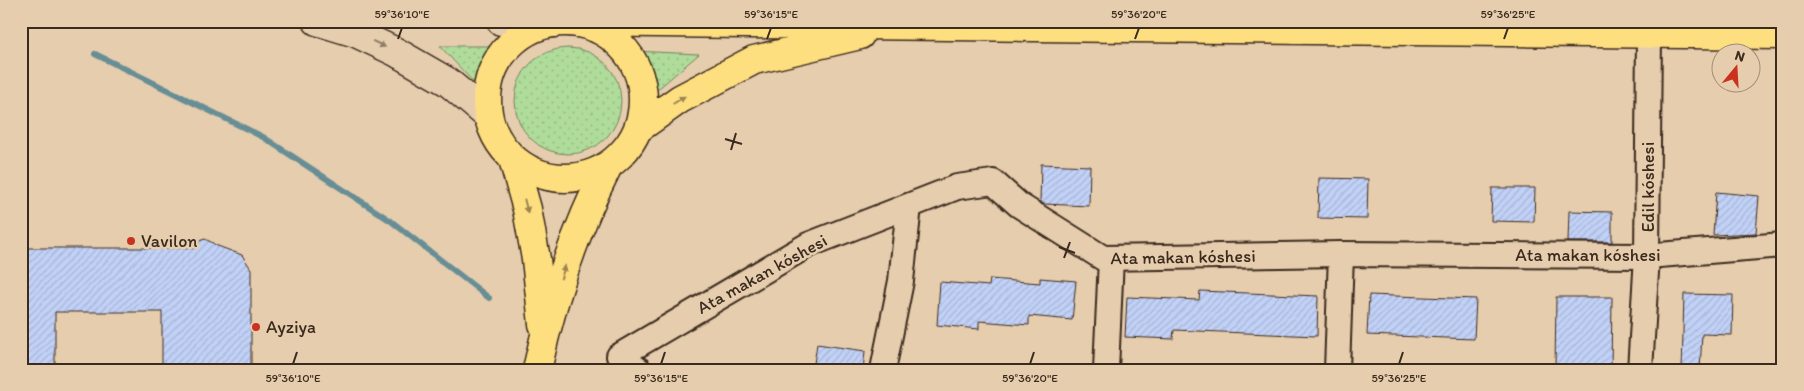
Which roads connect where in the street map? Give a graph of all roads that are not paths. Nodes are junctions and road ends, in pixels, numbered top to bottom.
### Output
1 (317, 21) edge
2 (501, 21) edge
3 (562, 22) edge
4 (901, 23) edge
5 (1647, 27) edge
6 (1783, 36) edge
7 (487, 115) junction
8 (639, 128) junction
9 (513, 159) junction
10 (608, 166) junction
11 (909, 206) junction
12 (1783, 245) edge
13 (1341, 254) junction
14 (1647, 256) junction
15 (1111, 258) junction
16 (544, 335) junction
17 (537, 370) edge
18 (639, 370) edge
19 (883, 370) edge
20 (1106, 370) edge
21 (1337, 370) edge
22 (1640, 370) edge

1 -> 7 main road
2 - 3 main road
3 - 4 main road
3 - 7 main road
3 - 8 main road
4 - 5 main road
8 -> 4 main road
5 - 6 main road
5 - 14 street, Edil kóshesi
7 - 9 main road
8 - 10 main road
9 - 10 main road
9 -> 16 main road
16 -> 10 main road
11 - 15 street, Ata makan kóshesi
11 - 18 street, Ata makan kóshesi
11 - 19 street
12 - 14 street, Ata makan kóshesi
13 - 14 street, Ata makan kóshesi
13 - 15 street, Ata makan kóshesi
13 - 21 street
14 - 22 street, Edil kóshesi
15 - 20 street
16 - 17 main road

